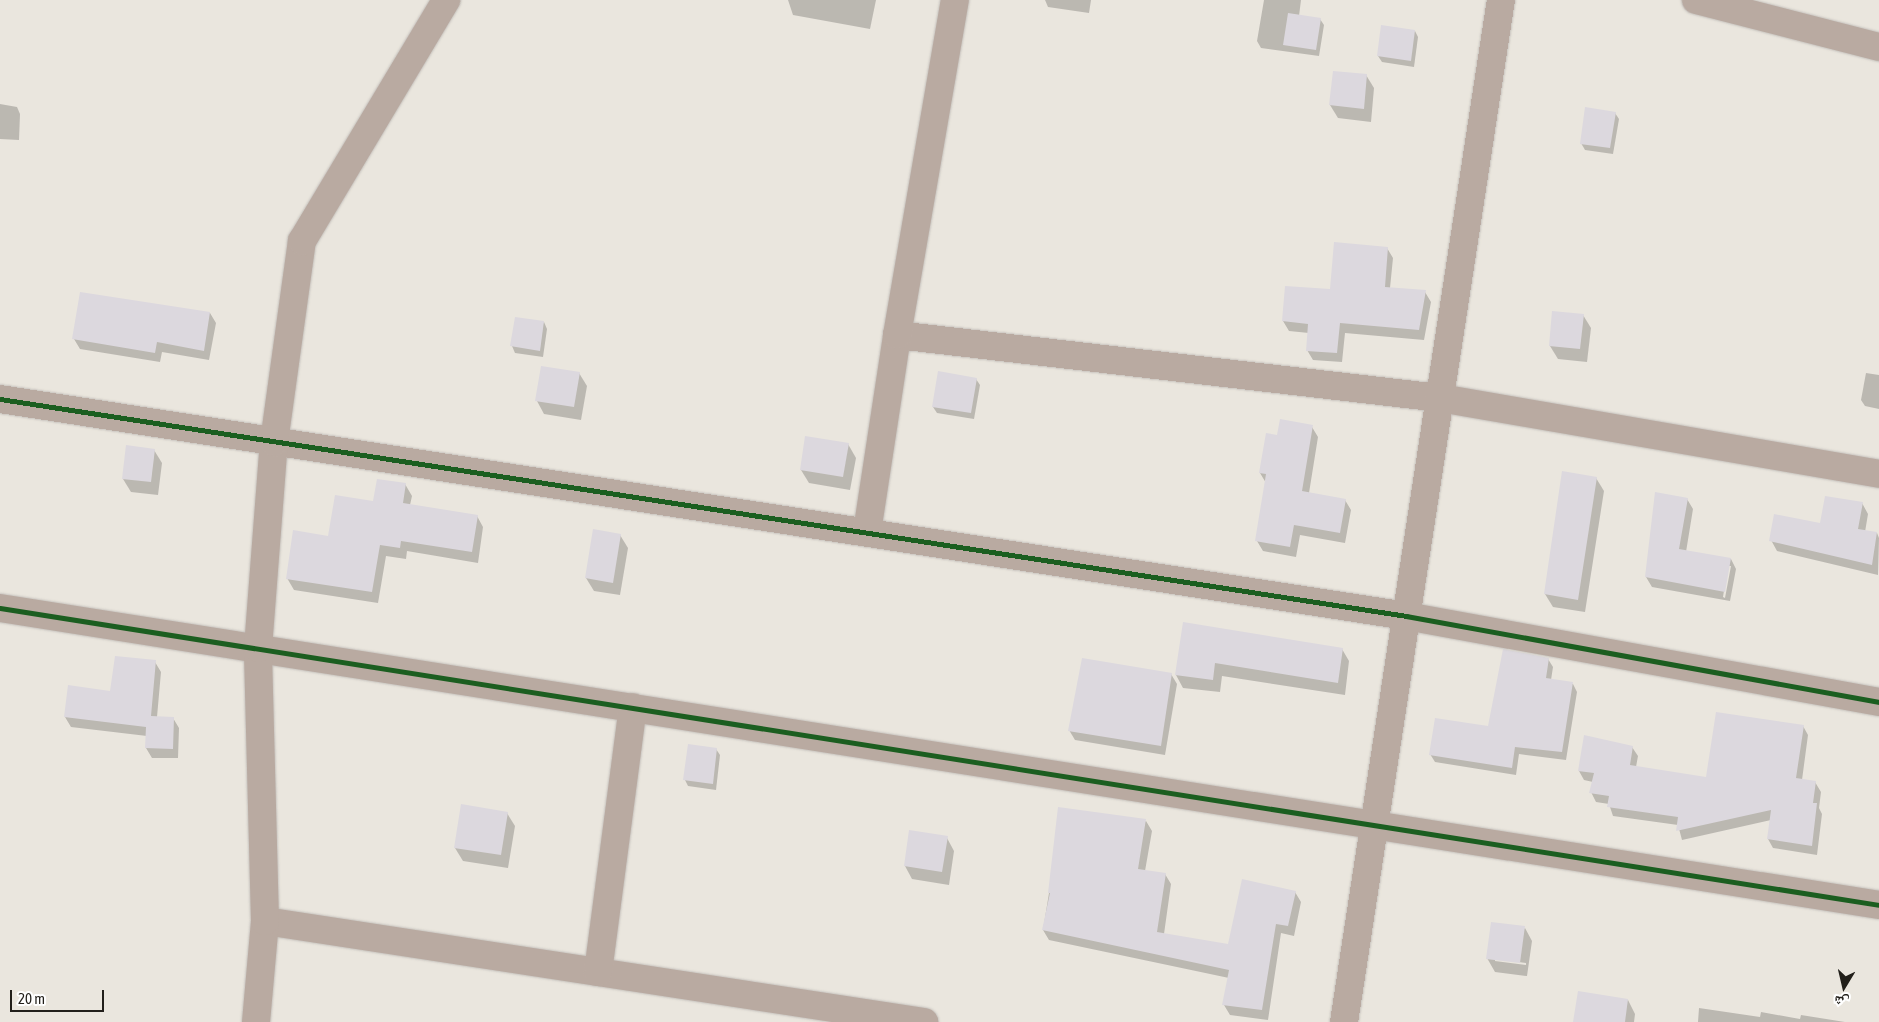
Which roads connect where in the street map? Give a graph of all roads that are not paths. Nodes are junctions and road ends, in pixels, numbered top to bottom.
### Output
1 (446, 0) edge
2 (955, 0) edge
3 (1501, 0) edge
4 (1696, 0) edge
5 (1879, 47) edge
6 (897, 335) junction
7 (1440, 398) junction
8 (0, 399) edge
9 (274, 442) junction
10 (1879, 474) edge
11 (867, 532) junction
12 (0, 608) edge
13 (1406, 616) junction
14 (258, 648) junction
15 (1879, 702) edge
16 (633, 706) junction
17 (1374, 824) junction
18 (1879, 905) edge
19 (265, 921) junction
20 (598, 972) junction
21 (256, 1022) edge
22 (924, 1022) edge
23 (1344, 1022) edge

1 - 9 street
2 - 6 street
3 - 7 street
4 - 5 street
6 - 7 street
6 - 11 street
7 - 10 street
7 - 13 street
8 - 9 street
9 - 11 street
9 - 14 street
11 - 13 street
12 - 14 street
13 - 15 street
13 - 17 street
14 - 16 street
14 - 19 street
16 - 17 street
16 - 20 street
17 - 18 street
17 - 23 street
19 - 20 street
19 - 21 street
20 - 22 street

